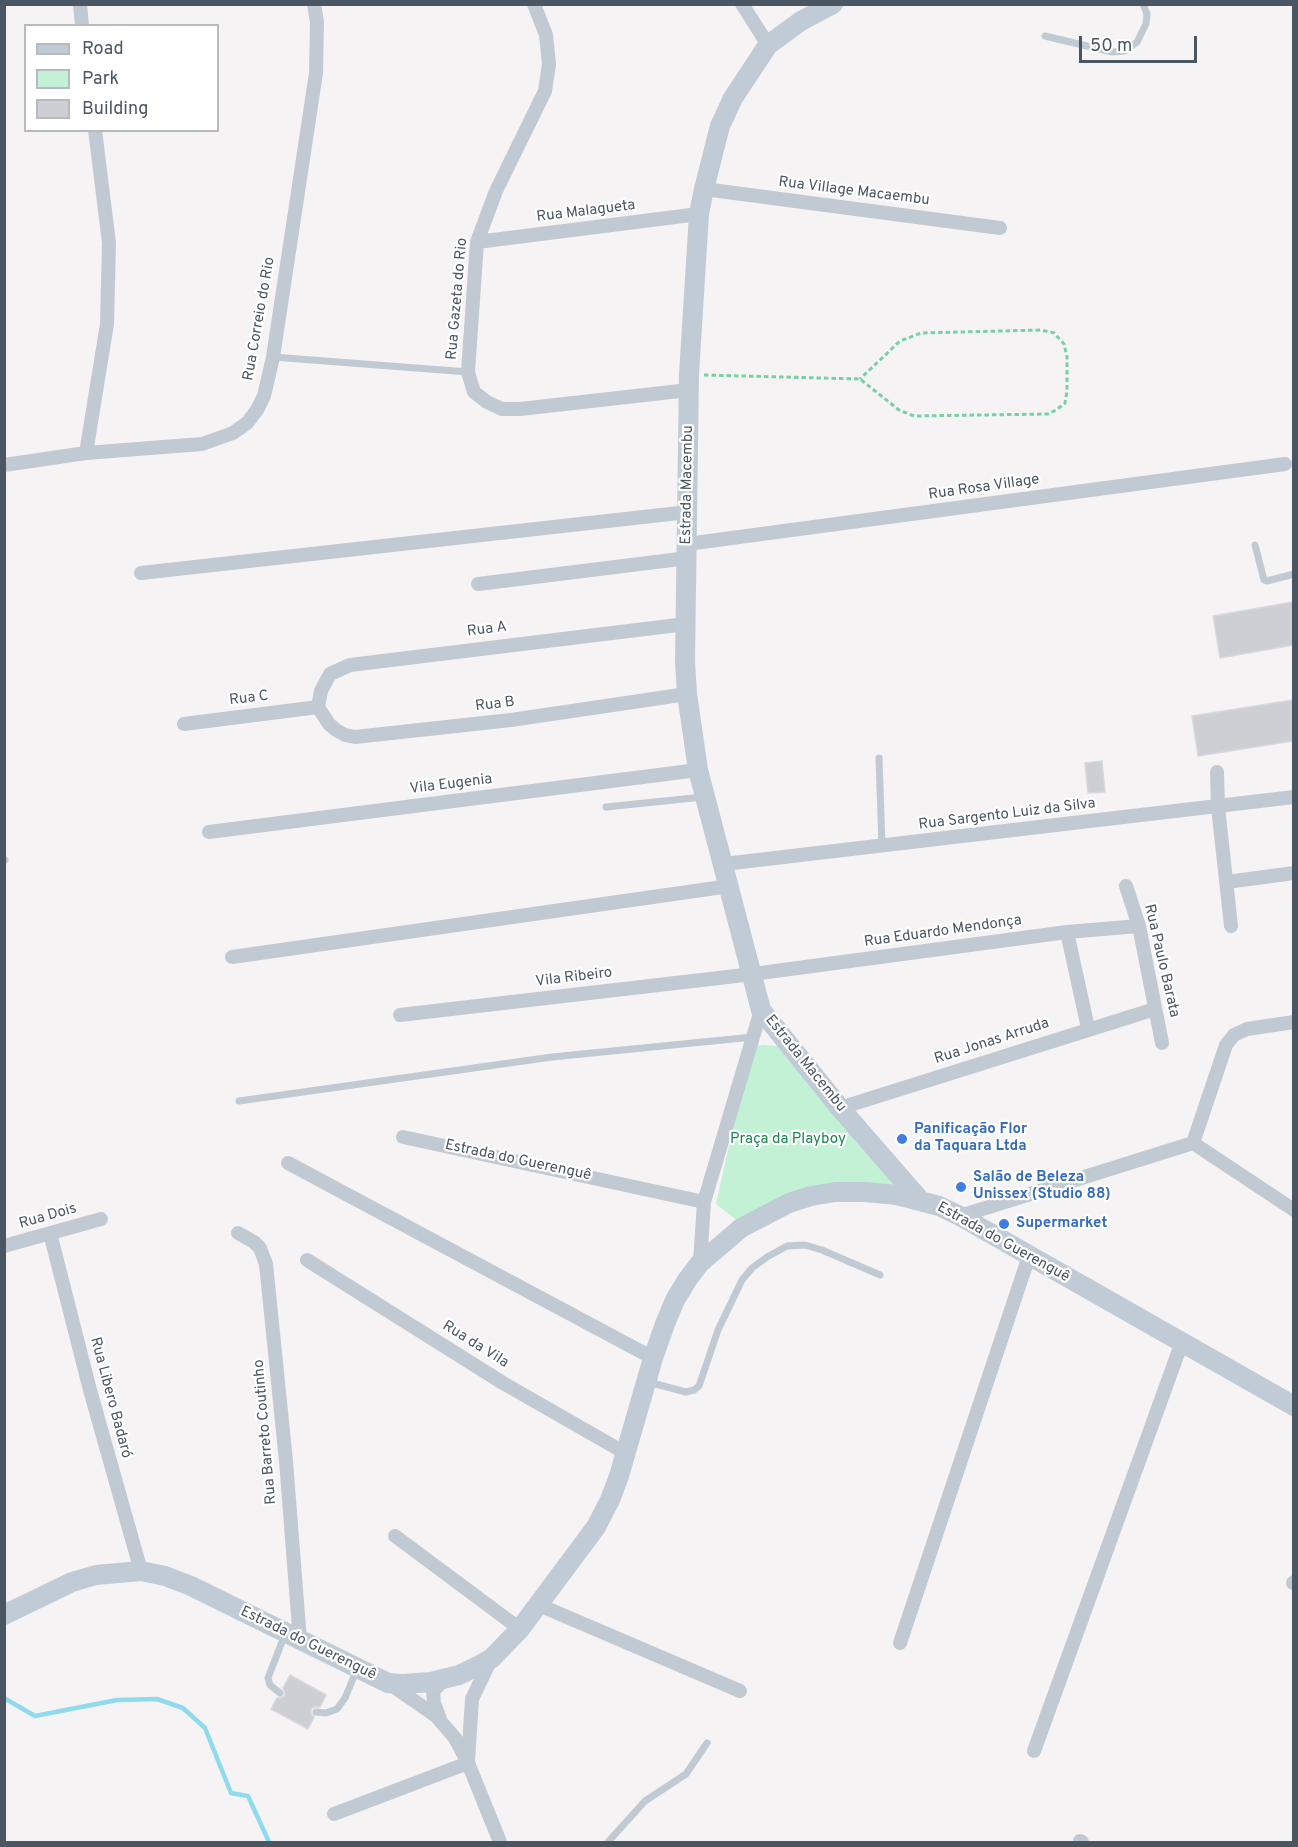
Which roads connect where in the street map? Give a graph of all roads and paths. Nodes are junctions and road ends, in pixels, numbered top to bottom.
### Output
1 (80, 4) edge
2 (314, 4) edge
3 (534, 4) edge
4 (742, 4) edge
5 (834, 4) edge
6 (1143, 4) edge
7 (82, 24) edge
8 (1045, 36) dead end
9 (768, 45) junction
10 (95, 132) edge
11 (704, 189) junction
12 (699, 214) junction
13 (1000, 228) dead end
14 (477, 242) junction
15 (273, 357) junction
16 (468, 372) junction
17 (860, 379) junction
18 (689, 382) junction
19 (86, 453) junction
20 (1285, 464) dead end
21 (4, 465) edge
22 (688, 512) junction
23 (1256, 545) dead end
24 (688, 551) junction
25 (141, 573) dead end
26 (1293, 574) edge
27 (478, 584) dead end
28 (686, 624) junction
29 (687, 694) junction
30 (318, 707) junction
31 (184, 724) dead end
32 (879, 758) dead end
33 (698, 770) junction
34 (1217, 772) dead end
35 (705, 797) junction
36 (1293, 797) edge
37 (606, 807) dead end
38 (1218, 807) junction
39 (209, 832) dead end
40 (882, 846) junction
41 (724, 864) junction
42 (1293, 873) edge
43 (1227, 882) junction
44 (730, 886) junction
45 (1126, 886) dead end
46 (1139, 926) junction
47 (1231, 926) dead end
48 (1067, 932) junction
49 (232, 957) dead end
50 (753, 974) junction
51 (1155, 1009) junction
52 (761, 1010) junction
53 (400, 1015) dead end
54 (1293, 1022) edge
55 (1088, 1028) junction
56 (753, 1037) junction
57 (1162, 1043) dead end
58 (239, 1101) dead end
59 (840, 1108) junction
60 (404, 1137) dead end
61 (1193, 1143) junction
62 (288, 1163) dead end
63 (920, 1200) junction
64 (704, 1202) junction
65 (1293, 1210) edge
66 (960, 1216) junction
67 (101, 1219) dead end
68 (50, 1233) junction
69 (238, 1233) dead end
70 (4, 1246) edge
71 (1029, 1256) junction
72 (307, 1260) dead end
73 (700, 1263) junction
74 (880, 1275) dead end
75 (1182, 1342) junction
76 (653, 1358) junction
77 (648, 1382) junction
78 (1293, 1406) edge
79 (627, 1454) junction
80 (395, 1536) dead end
81 (141, 1571) junction
82 (539, 1605) junction
83 (4, 1615) edge
84 (520, 1629) junction
85 (292, 1637) junction
86 (900, 1644) dead end
87 (492, 1658) junction
88 (357, 1669) junction
89 (447, 1678) junction
90 (387, 1683) junction
91 (740, 1691) dead end
92 (280, 1693) dead end
93 (472, 1699) junction
94 (316, 1712) dead end
95 (441, 1720) junction
96 (707, 1743) dead end
97 (1034, 1752) dead end
98 (468, 1763) junction
99 (334, 1814) dead end
100 (500, 1842) edge
101 (609, 1842) edge

1 - 7 street
2 - 15 street, Rua Correio do Rio
3 - 14 street, Rua Gazeta do Rio
4 - 9 street
5 - 9 main road, Estrada Macembu
6 - 8 lane
9 - 11 main road, Estrada Macembu
10 - 19 street
11 - 12 main road, Estrada Macembu
11 - 13 street, Rua Village Macaembu
12 - 14 street, Rua Malagueta
12 - 18 main road, Estrada Macembu
14 - 16 street, Rua Gazeta do Rio
15 - 16 lane
15 - 19 street, Rua Correio do Rio
16 - 18 street, Rua Gazeta do Rio
17 - 17 path
17 - 18 path
18 - 22 main road, Estrada Macembu
19 - 21 street, Rua Correio do Rio
20 - 24 street, Rua Rosa Village
22 - 24 main road, Estrada Macembu
22 - 25 street
23 - 26 lane
24 - 27 street, Rua Rosa Village
24 - 28 main road, Estrada Macembu
28 - 29 main road, Estrada Macembu
28 - 30 street, Rua A
29 - 30 street, Rua B
29 - 33 main road, Estrada Macembu
30 - 31 street, Rua C
32 - 40 lane
33 - 35 main road, Estrada Macembu
33 - 39 street, Vila Eugenia
34 - 38 street
35 - 37 lane
35 - 41 main road, Estrada Macembu
36 - 38 street, Rua Sargento Luiz da Silva
38 - 40 street, Rua Sargento Luiz da Silva
38 - 43 street
40 - 41 street, Rua Sargento Luiz da Silva
41 - 44 main road, Estrada Macembu
42 - 43 street
43 - 47 street
44 - 49 street
44 - 50 main road, Estrada Macembu
45 - 46 street, Rua Paulo Barata
46 - 48 street, Rua Eduardo Mendonça
46 - 51 street, Rua Paulo Barata
48 - 50 street, Rua Eduardo Mendonça
48 - 55 street
50 - 52 main road, Estrada Macembu
50 - 53 street, Vila Ribeiro
51 - 55 street, Rua Jonas Arruda
51 - 57 street, Rua Paulo Barata
52 - 56 street, Estrada Macembu
52 - 59 main road, Estrada Macembu
54 - 61 street
55 - 59 street, Rua Jonas Arruda
56 - 58 lane
56 - 64 street, Estrada Macembu
59 - 63 main road, Estrada Macembu
60 - 64 street, Estrada do Guerenguê
61 - 65 street
61 - 66 street
62 - 76 street
63 - 66 main road, Estrada do Guerenguê
63 - 73 main road, Estrada do Guerenguê
64 - 73 street, Estrada Macembu
66 - 71 main road, Estrada do Guerenguê
67 - 68 street, Rua Dois
68 - 70 street, Rua Dois
68 - 81 street, Rua Libero Badaró
69 - 85 street, Rua Barreto Coutinho
71 - 75 main road, Estrada do Guerenguê
71 - 86 street
72 - 79 street, Rua da Vila
73 - 76 main road, Estrada do Guerenguê
74 - 77 lane
75 - 78 main road, Estrada do Guerenguê
75 - 97 street
76 - 77 main road, Estrada do Guerenguê
77 - 79 main road, Estrada do Guerenguê
79 - 82 main road, Estrada do Guerenguê
80 - 84 street
81 - 83 main road, Estrada do Guerenguê
81 - 85 main road, Estrada do Guerenguê
82 - 84 main road, Estrada do Guerenguê
82 - 91 street
84 - 87 main road, Estrada do Guerenguê
85 - 88 main road, Estrada do Guerenguê
85 - 92 lane
87 - 89 main road, Estrada do Guerenguê
87 - 93 street
88 - 90 main road, Estrada do Guerenguê
88 - 94 lane
89 - 90 main road, Estrada do Guerenguê
89 - 93 street
89 - 95 street
90 - 95 street
93 - 98 street
95 - 98 street
96 - 101 lane
98 - 99 street
98 - 100 street

